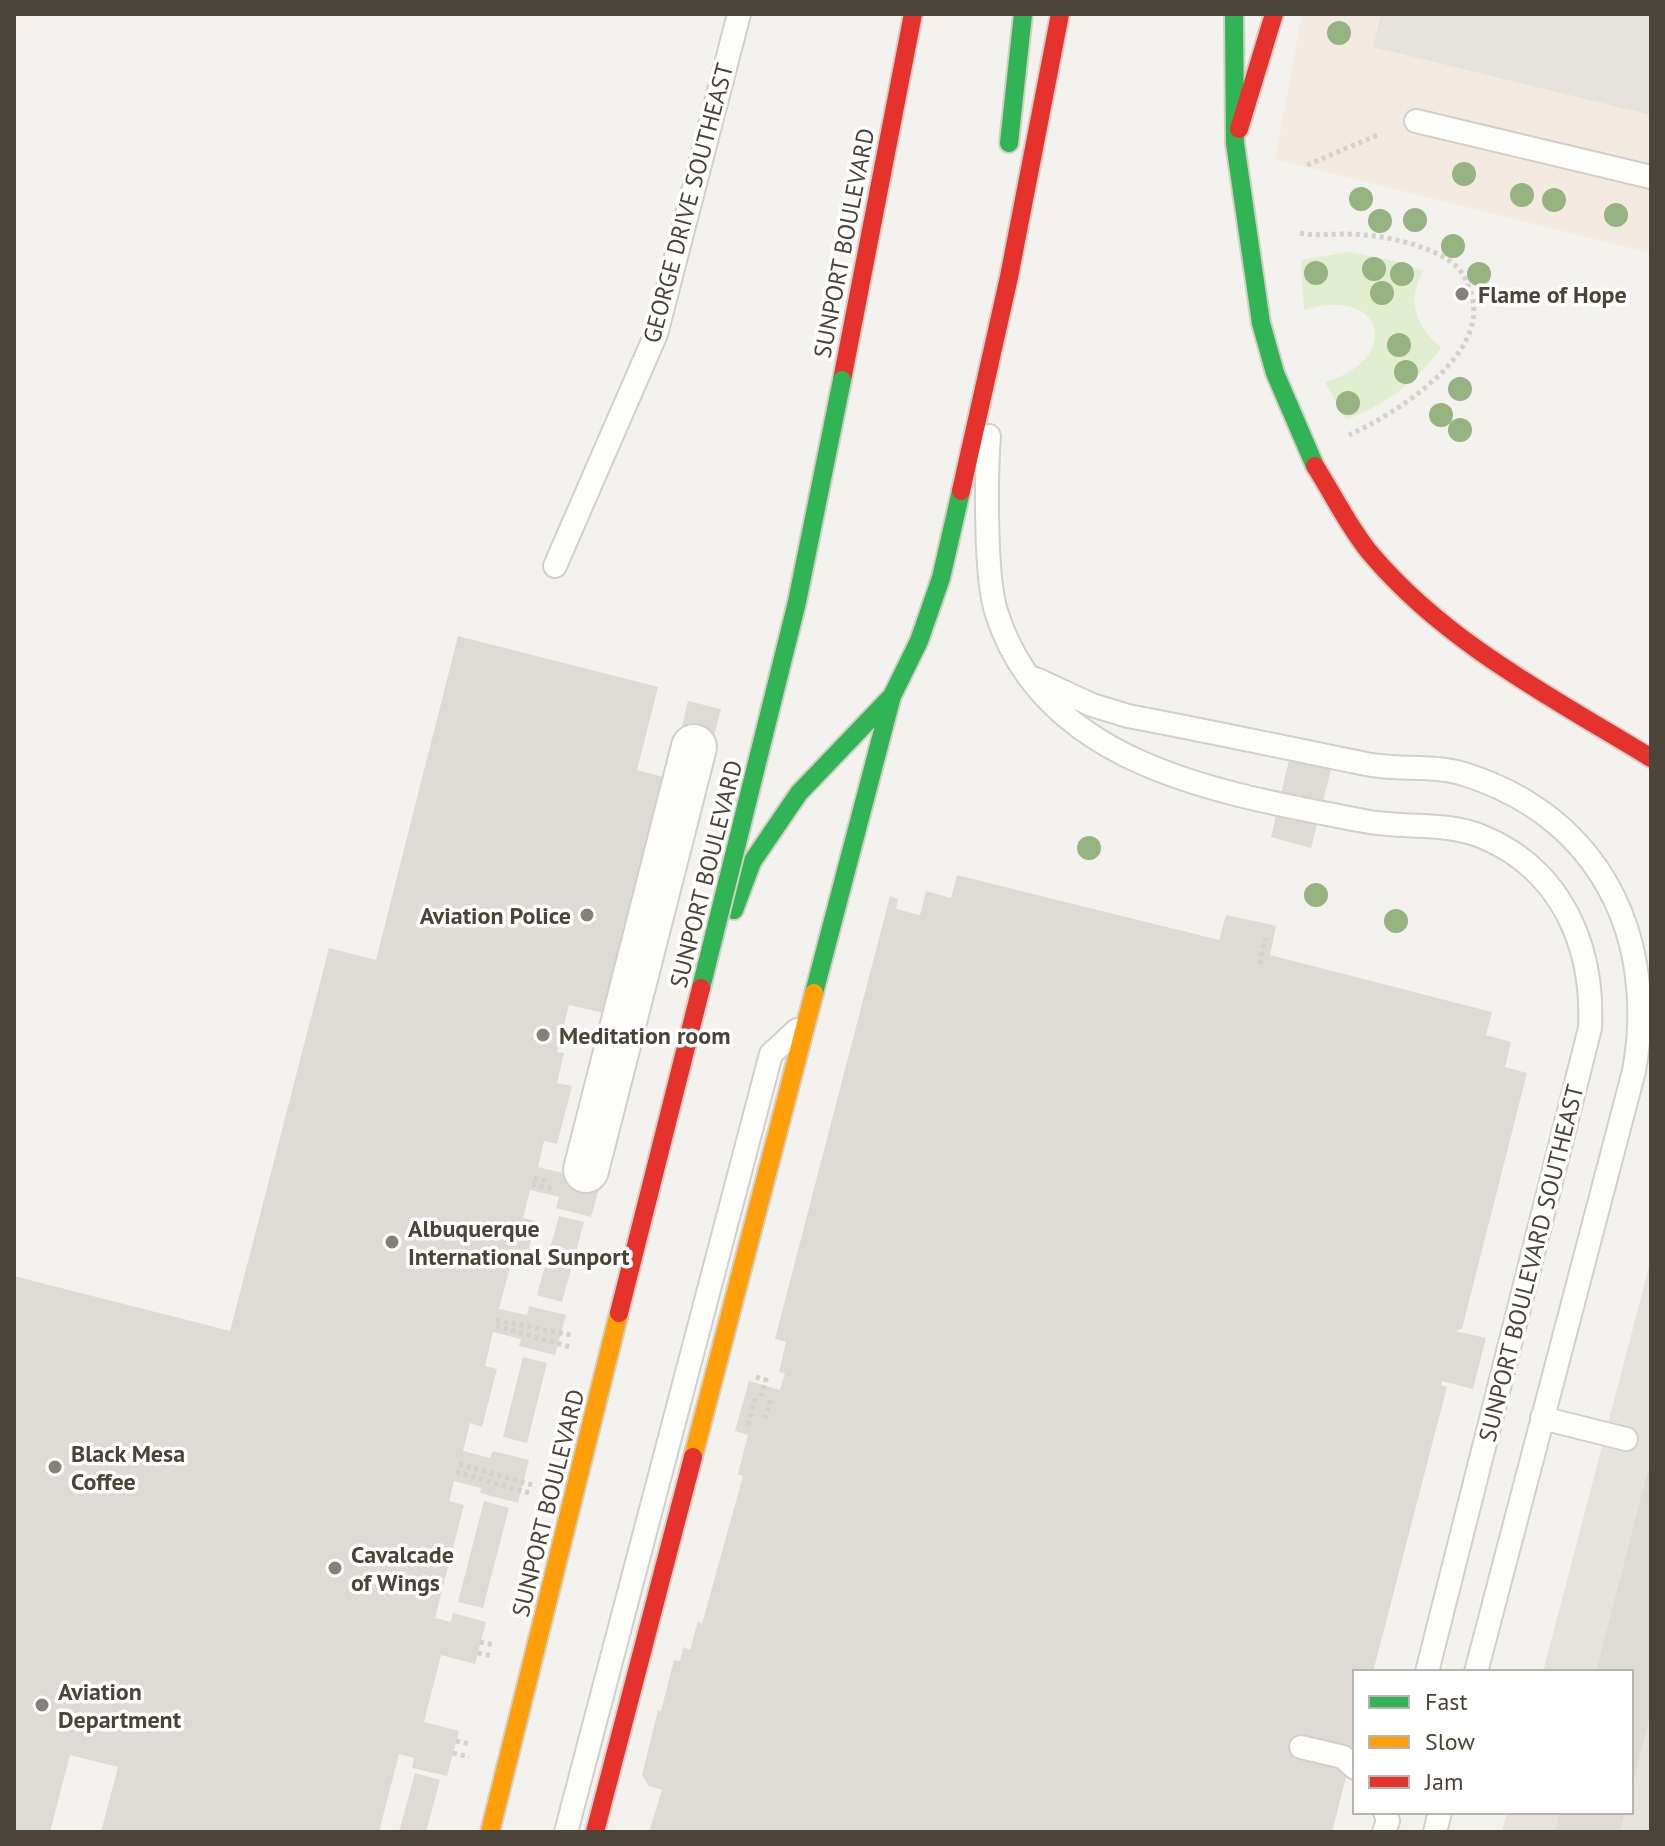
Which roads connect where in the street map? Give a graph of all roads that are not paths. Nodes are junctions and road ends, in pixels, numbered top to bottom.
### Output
1 (739, 14) edge
2 (913, 14) edge
3 (1023, 14) edge
4 (1060, 14) edge
5 (1234, 14) edge
6 (1274, 14) edge
7 (1416, 121) dead end
8 (1235, 143) junction
9 (1651, 177) edge
10 (1009, 277) junction
11 (1000, 316) junction
12 (555, 566) dead end
13 (1025, 673) junction
14 (892, 696) junction
15 (694, 747) dead end
16 (1651, 758) edge
17 (807, 1021) junction
18 (586, 1170) dead end
19 (1542, 1418) junction
20 (1626, 1439) dead end
21 (1428, 1670) edge
22 (1477, 1670) edge
23 (1301, 1747) dead end
24 (1351, 1760) edge
25 (490, 1832) edge
26 (500, 1832) edge
27 (566, 1832) edge
28 (595, 1832) edge

1 - 12 lane, GEORGE DRIVE SOUTHEAST
2 - 25 main road, SUNPORT BOULEVARD, bridge
3 - 10 main road
4 - 10 main road, SUNPORT BOULEVARD
5 - 8 main road
6 - 8 main road
7 - 9 lane
8 - 16 main road
10 - 11 main road, SUNPORT BOULEVARD
11 - 13 lane, SUNPORT BOULEVARD SOUTHEAST
11 - 14 main road, SUNPORT BOULEVARD
13 - 19 lane
13 - 21 lane, SUNPORT BOULEVARD SOUTHEAST
14 - 17 main road, SUNPORT BOULEVARD
14 - 26 main road, SUNPORT BOULEVARD
15 - 18 street
17 - 27 lane
17 - 28 main road, SUNPORT BOULEVARD
19 - 20 lane
19 - 22 lane
23 - 24 lane

